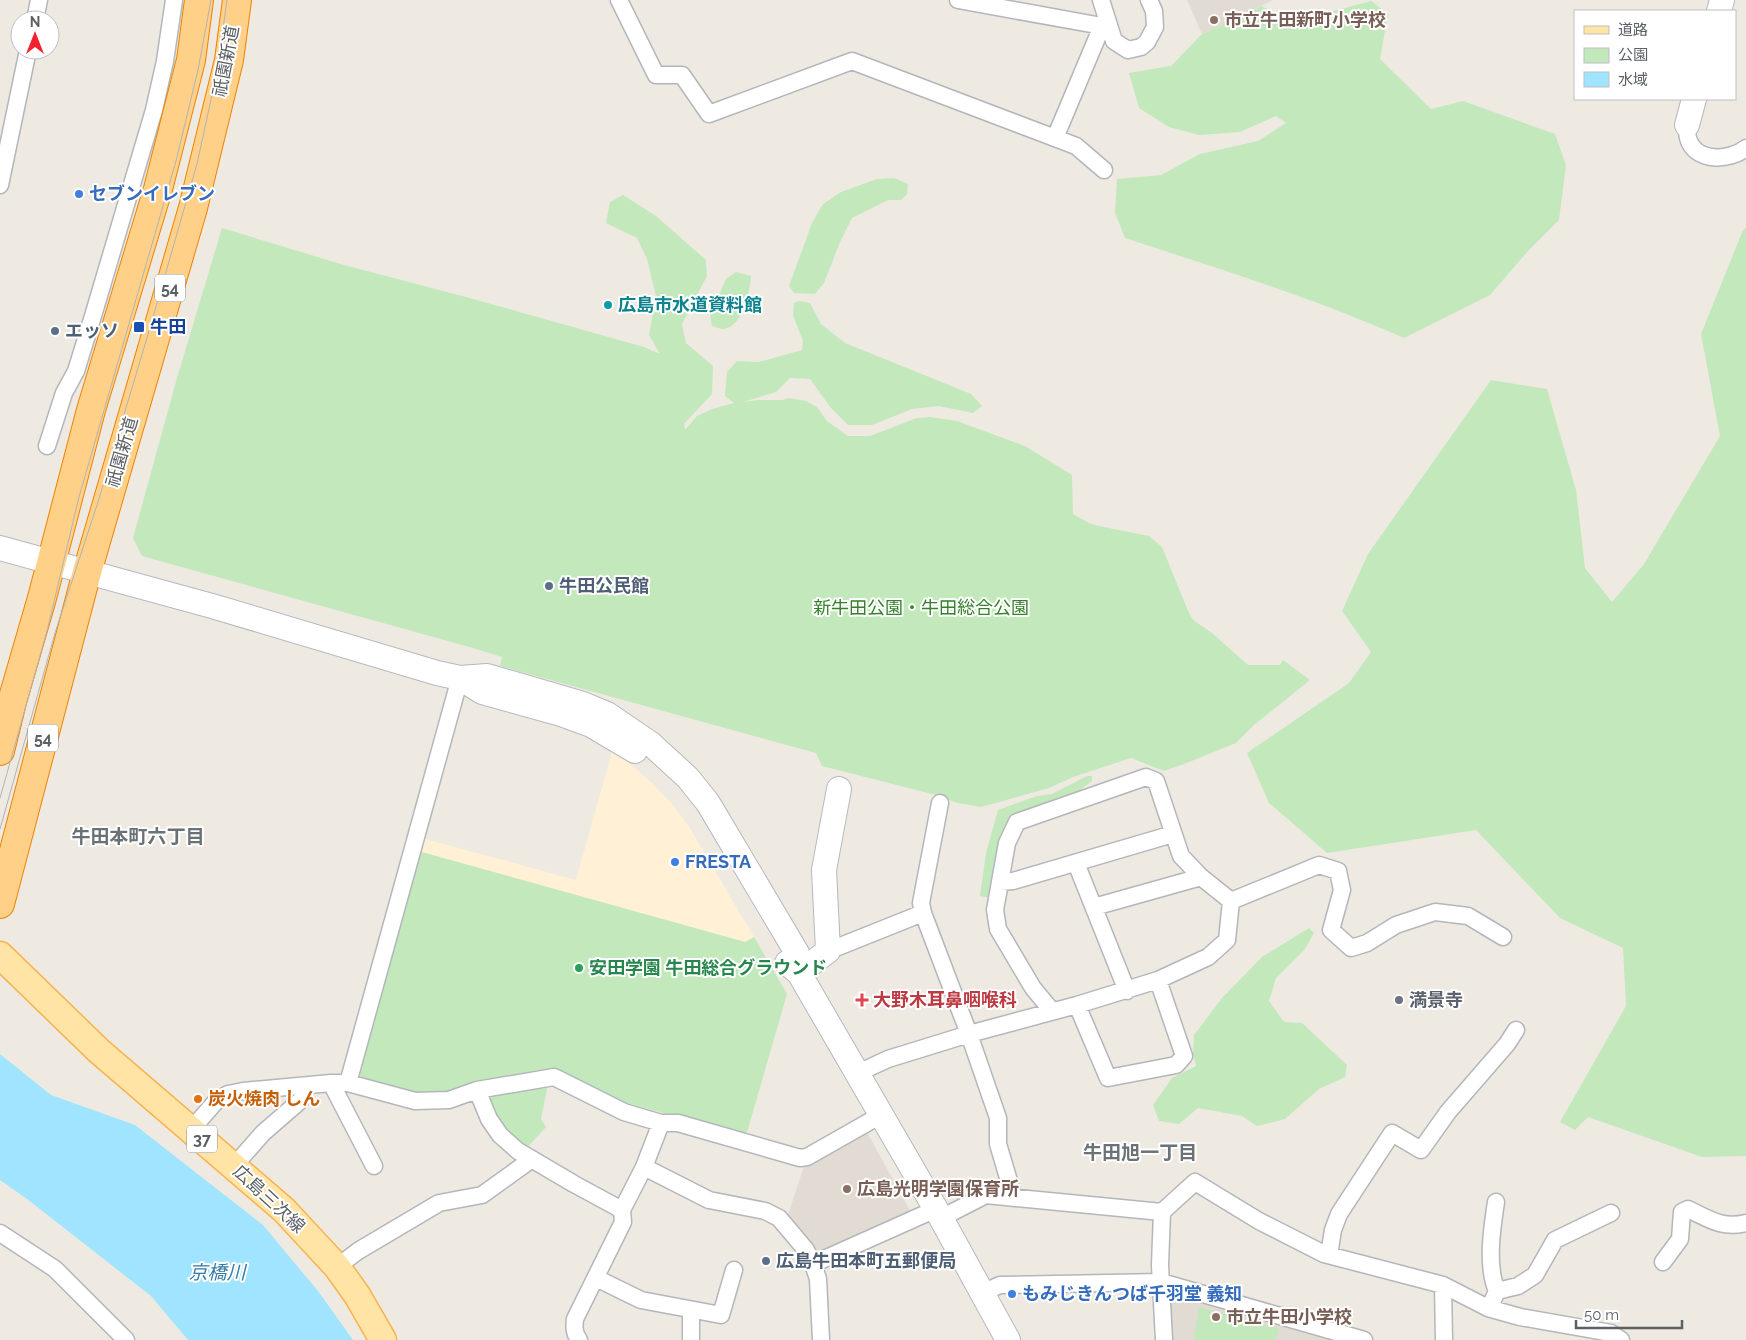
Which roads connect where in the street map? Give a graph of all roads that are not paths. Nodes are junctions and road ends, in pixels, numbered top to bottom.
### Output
1 (174, 0) edge
2 (199, 0) edge
3 (237, 0) edge
4 (619, 0) edge
5 (958, 0) edge
6 (1101, 0) edge
7 (1149, 0) edge
8 (1105, 24) junction
9 (26, 60) edge
10 (1694, 100) edge
11 (1687, 125) joint
12 (1055, 138) junction
13 (1746, 148) edge
14 (138, 165) junction
15 (1104, 170) dead end
16 (0, 185) edge
17 (158, 189) junction
18 (76, 371) junction
19 (92, 410) junction
20 (47, 446) dead end
21 (0, 548) edge
22 (51, 562) junction
23 (87, 572) junction
24 (460, 678) junction
25 (6, 701) edge
26 (0, 750) edge
27 (839, 790) dead end
28 (940, 803) dead end
29 (1173, 834) junction
30 (1076, 864) junction
31 (1201, 877) junction
32 (1000, 882) junction
33 (1231, 901) junction
34 (0, 904) edge
35 (1094, 907) junction
36 (923, 913) junction
37 (1503, 937) dead end
38 (828, 951) junction
39 (0, 955) edge
40 (799, 973) junction
41 (1158, 980) junction
42 (1127, 991) junction
43 (1077, 1005) junction
44 (1052, 1011) junction
45 (1516, 1030) dead end
46 (969, 1034) junction
47 (858, 1073) junction
48 (340, 1083) junction
49 (302, 1086) junction
50 (477, 1090) junction
51 (881, 1115) junction
52 (661, 1123) junction
53 (191, 1130) junction
54 (532, 1159) junction
55 (234, 1166) junction
56 (374, 1166) dead end
57 (644, 1167) junction
58 (1014, 1198) junction
59 (1496, 1202) dead end
60 (622, 1210) junction
61 (1162, 1212) junction
62 (938, 1213) junction
63 (1611, 1213) dead end
64 (1746, 1223) edge
65 (0, 1233) edge
66 (1329, 1255) junction
67 (1663, 1262) dead end
68 (813, 1264) junction
69 (337, 1267) junction
70 (734, 1270) dead end
71 (596, 1278) junction
72 (1161, 1282) junction
73 (1443, 1285) junction
74 (1497, 1291) junction
75 (982, 1293) junction
76 (1488, 1308) junction
77 (691, 1310) junction
78 (126, 1340) edge
79 (383, 1340) edge
80 (579, 1340) edge
81 (691, 1340) edge
82 (821, 1340) edge
83 (1008, 1340) edge
84 (1164, 1340) edge
85 (1364, 1340) edge
86 (1444, 1340) edge
87 (1621, 1340) edge

1 - 14 street
2 - 17 highway, 祇園新道 / 54
3 - 23 highway, 祇園新道 / 54
4 - 12 street
5 - 8 street
6 - 8 street
7 - 8 street
8 - 12 street
9 - 16 street
10 - 11 street
11 - 13 street
12 - 15 street
14 - 17 street
14 - 18 street
17 - 19 highway, 祇園新道 / 54
18 - 19 street
18 - 20 street
19 - 22 highway, 祇園新道 / 54
21 - 22 street
22 - 23 street
22 - 25 highway, 祇園新道 / 54
23 - 24 street
23 - 34 highway, 祇園新道 / 54
24 - 40 street
24 - 48 street
25 - 26 highway, 祇園新道 / 54
27 - 38 street
28 - 36 street
29 - 30 street
29 - 31 street
29 - 32 street
30 - 32 street
30 - 35 street
31 - 33 street
31 - 35 street
32 - 44 street
33 - 37 street
33 - 41 street
35 - 42 street
36 - 38 street
36 - 46 street
38 - 40 street
39 - 53 main road, 広島三次線 / 37
40 - 47 street
41 - 42 street
41 - 43 street
42 - 43 street
43 - 44 street
44 - 46 street
45 - 66 street
46 - 47 street
46 - 58 street
47 - 51 street
48 - 49 street
48 - 50 street
48 - 56 street
49 - 53 street
49 - 55 street
50 - 52 street
50 - 54 street
51 - 52 street
51 - 62 street
52 - 57 street
53 - 55 main road, 広島三次線 / 37
54 - 60 street
54 - 69 street
55 - 69 main road, 広島三次線 / 37
57 - 60 street
57 - 68 street
58 - 61 street
58 - 62 street
59 - 74 street
60 - 71 street
61 - 66 street
61 - 72 street
62 - 68 street
62 - 75 street
63 - 74 street
64 - 67 street
65 - 78 street
66 - 73 street
68 - 82 street
69 - 79 main road, 広島三次線 / 37
70 - 77 street
71 - 77 street
71 - 80 street
72 - 75 street
72 - 84 street
72 - 85 street
73 - 76 street
73 - 86 street
74 - 76 street
75 - 83 street
76 - 87 street
77 - 81 street

